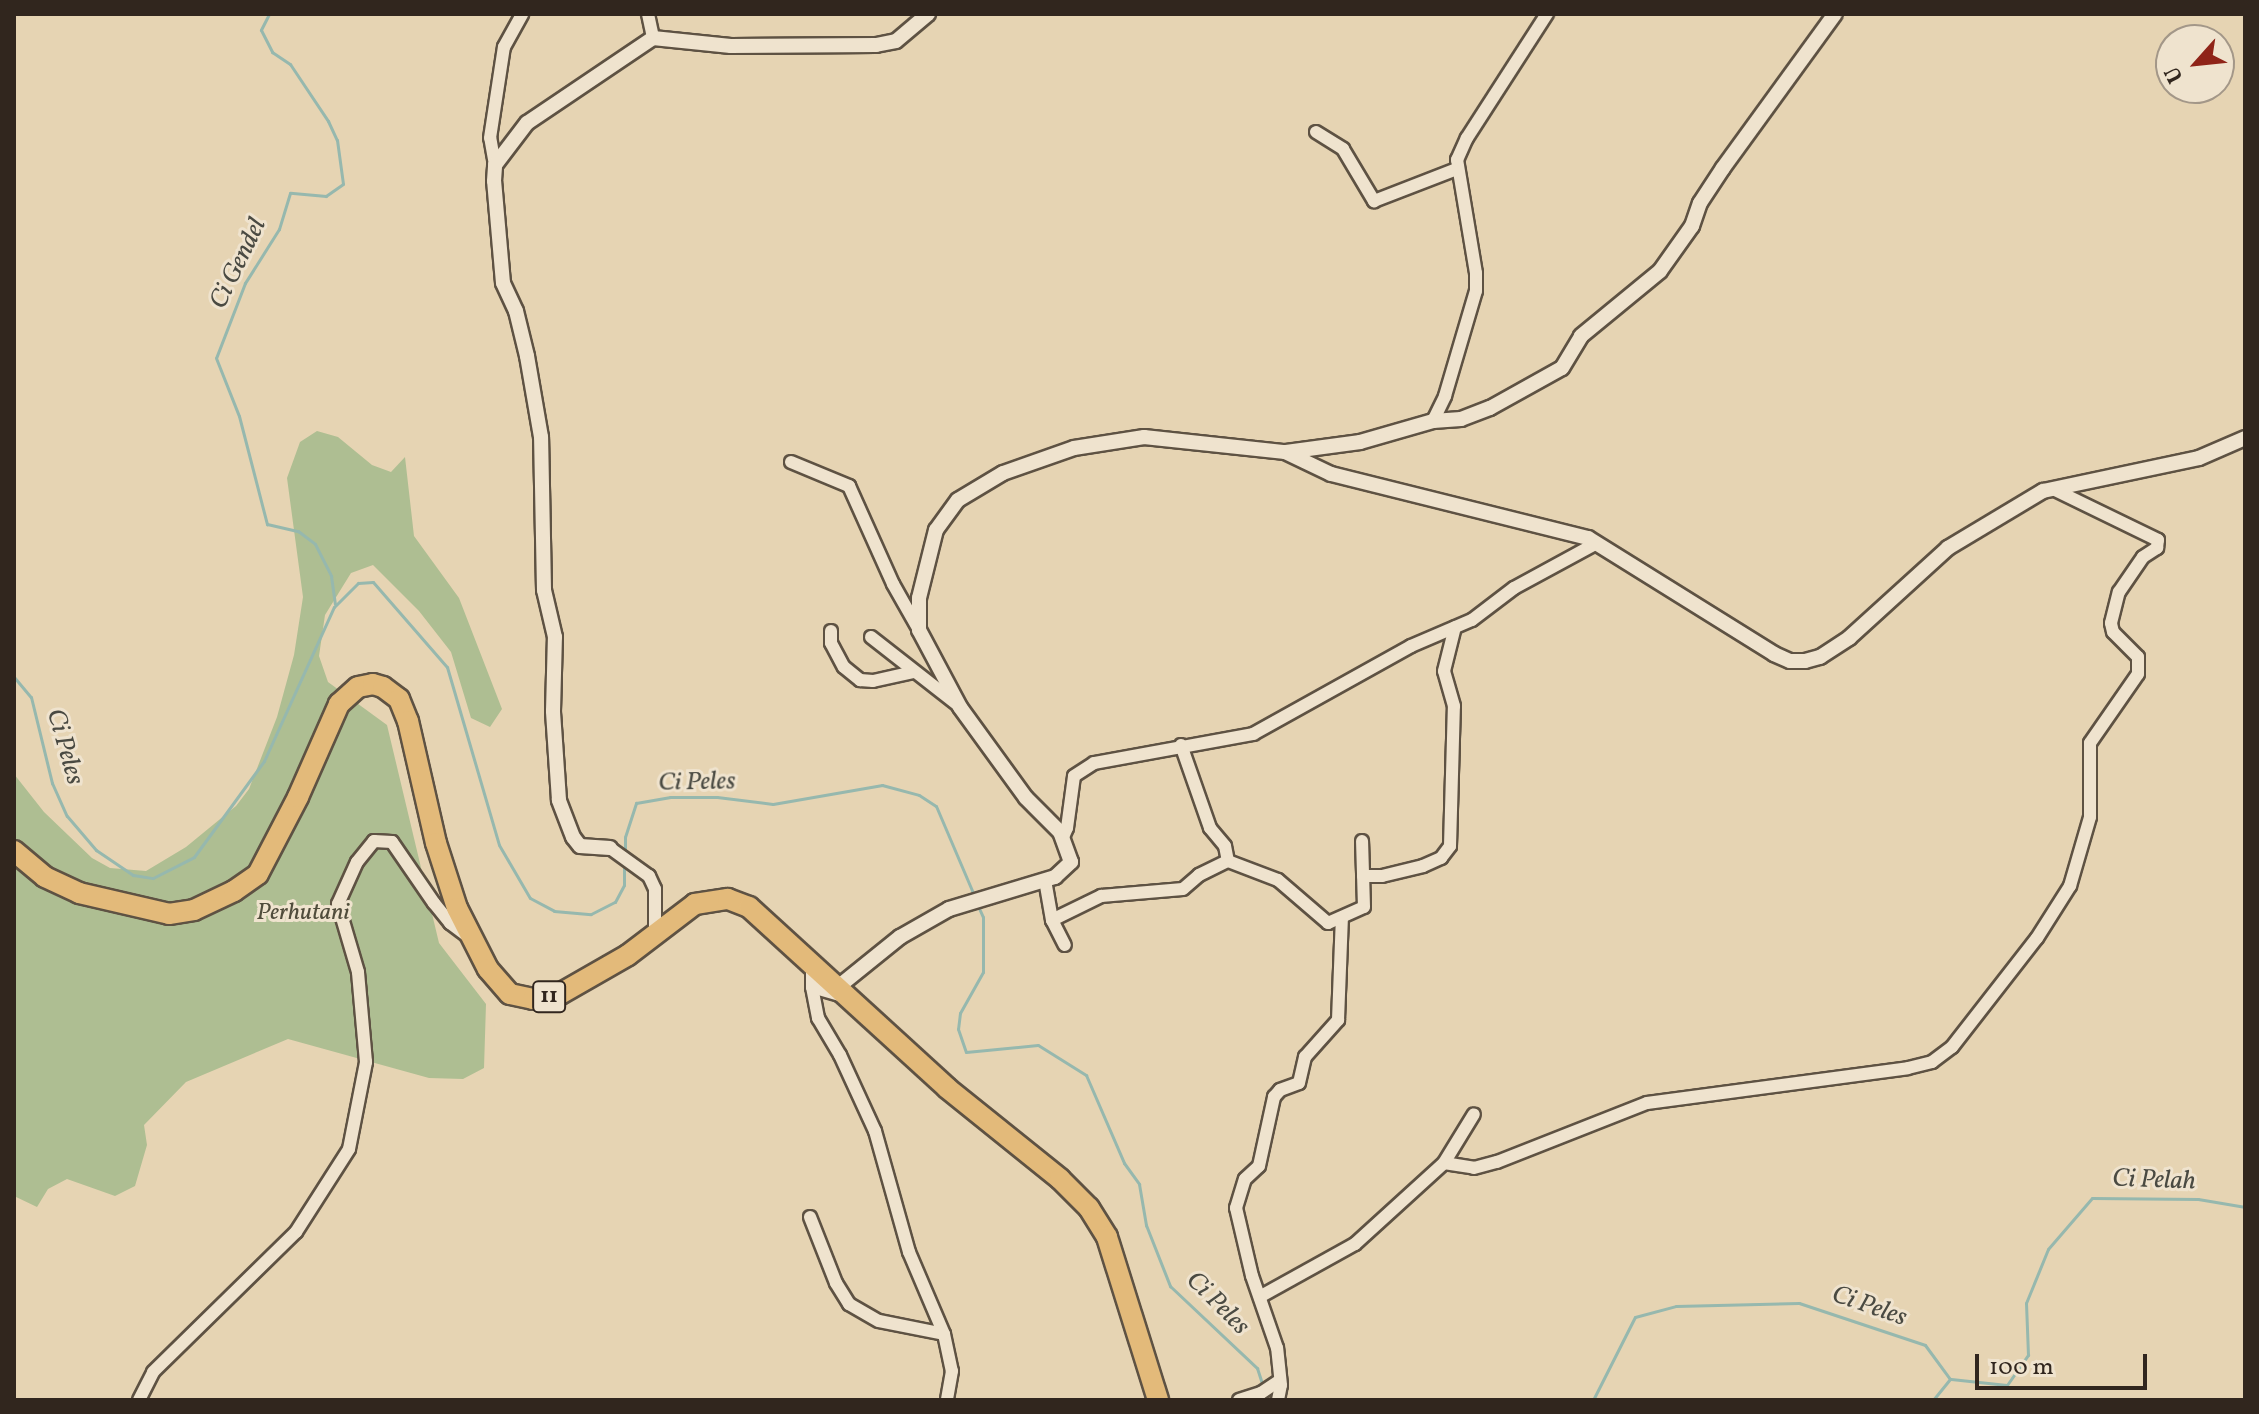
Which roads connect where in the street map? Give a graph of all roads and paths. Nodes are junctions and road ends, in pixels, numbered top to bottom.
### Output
1 (522, 14) edge
2 (648, 14) edge
3 (928, 14) edge
4 (1547, 14) edge
5 (1835, 14) edge
6 (653, 38) junction
7 (1316, 132) dead end
8 (495, 165) junction
9 (1457, 169) junction
10 (1433, 421) junction
11 (2245, 438) edge
12 (1285, 452) junction
13 (791, 462) dead end
14 (2053, 489) junction
15 (1597, 543) junction
16 (1455, 627) junction
17 (919, 630) junction
18 (831, 631) dead end
19 (871, 637) dead end
20 (914, 672) junction
21 (960, 707) junction
22 (1181, 745) junction
23 (1063, 837) junction
24 (1362, 841) dead end
25 (610, 848) joint
26 (14, 851) edge
27 (1228, 861) junction
28 (1363, 876) junction
29 (1045, 880) junction
30 (1342, 918) junction
31 (1052, 920) junction
32 (655, 934) junction
33 (471, 938) junction
34 (1065, 945) dead end
35 (812, 963) junction
36 (812, 987) junction
37 (844, 992) junction
38 (1474, 1114) dead end
39 (1444, 1163) junction
40 (810, 1217) dead end
41 (1261, 1296) junction
42 (944, 1334) junction
43 (1271, 1387) junction
44 (139, 1400) edge
45 (947, 1400) edge
46 (1158, 1400) edge
47 (1239, 1400) edge
48 (1278, 1400) edge

1 - 8 street
2 - 6 street
3 - 6 street
4 - 9 street
5 - 10 street
6 - 8 street
7 - 9 street
8 - 25 street
9 - 10 street
10 - 12 street
11 - 14 street
12 - 15 street
12 - 17 street
13 - 17 street
14 - 15 street
14 - 39 street
15 - 16 street
16 - 22 street
16 - 28 street
17 - 21 street
18 - 20 street
19 - 20 street
20 - 21 street
21 - 23 street
22 - 23 street
22 - 27 street
23 - 29 street
24 - 28 street
25 - 32 street
26 - 33 highway, 11
27 - 30 street
27 - 31 street
28 - 30 street
29 - 31 street
29 - 37 street
30 - 41 street
31 - 34 street
32 - 33 highway, 11
32 - 35 highway, 11
33 - 44 street
35 - 36 street
35 - 37 highway, 11
36 - 37 street
36 - 42 street
37 - 46 highway, 11
38 - 39 street
39 - 41 street
40 - 42 street
41 - 43 street
42 - 45 street
43 - 47 street
43 - 48 street

